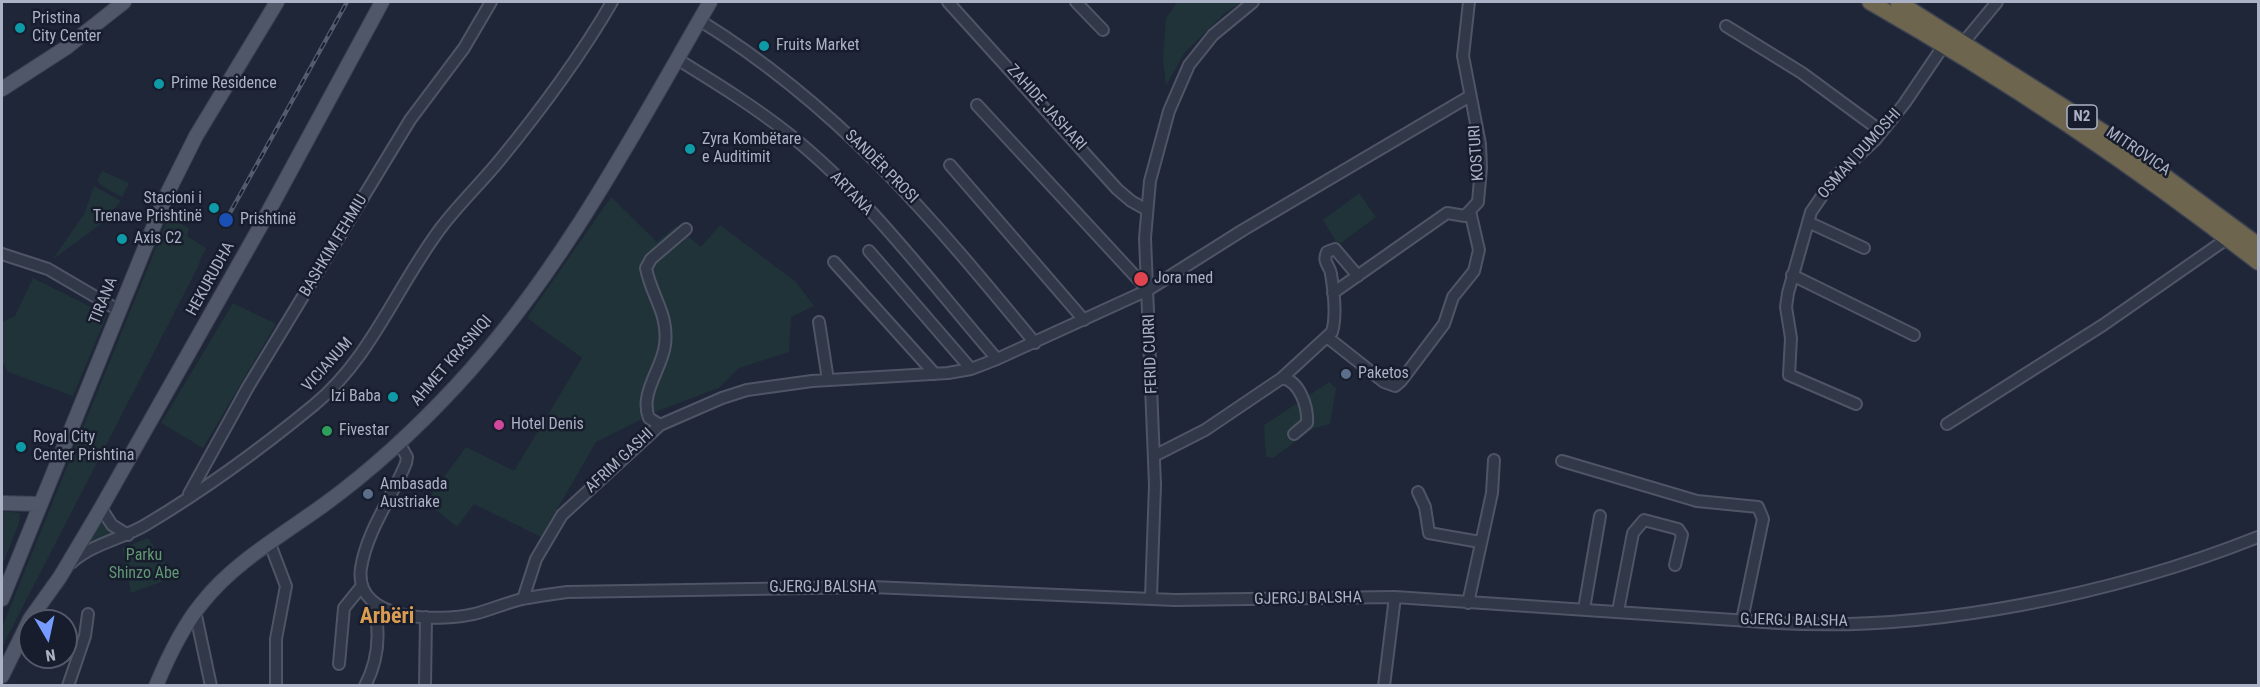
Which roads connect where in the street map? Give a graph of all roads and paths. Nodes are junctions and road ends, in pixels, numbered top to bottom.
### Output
1 (124, 2) edge
2 (273, 2) edge
3 (279, 2) edge
4 (382, 2) edge
5 (491, 2) edge
6 (612, 2) edge
7 (710, 2) edge
8 (948, 2) edge
9 (1076, 2) edge
10 (1253, 2) edge
11 (1469, 2) edge
12 (1870, 2) edge
13 (1898, 2) edge
14 (1997, 2) edge
15 (699, 20) junction
16 (1726, 26) dead end
17 (262, 27) junction
18 (1103, 30) dead end
19 (1964, 42) junction
20 (1944, 45) junction
21 (677, 59) junction
22 (2, 89) edge
23 (1470, 96) junction
24 (977, 105) dead end
25 (1885, 128) junction
26 (950, 165) dead end
27 (1147, 210) junction
28 (1470, 211) junction
29 (1808, 222) junction
30 (686, 230) dead end
31 (2228, 238) junction
32 (2259, 245) edge
33 (1864, 248) dead end
34 (869, 251) dead end
35 (2, 254) edge
36 (834, 262) dead end
37 (2259, 262) edge
38 (1792, 275) junction
39 (1358, 276) junction
40 (1148, 290) junction
41 (1333, 293) junction
42 (118, 310) junction
43 (1084, 320) junction
44 (819, 322) dead end
45 (1914, 335) dead end
46 (1327, 337) junction
47 (1035, 343) junction
48 (997, 359) junction
49 (971, 369) junction
50 (935, 374) junction
51 (1282, 378) junction
52 (828, 380) junction
53 (1856, 404) dead end
54 (1947, 424) dead end
55 (660, 425) junction
56 (1294, 434) dead end
57 (399, 443) junction
58 (1154, 456) junction
59 (1494, 460) dead end
60 (1562, 461) dead end
61 (1418, 492) dead end
62 (187, 498) junction
63 (2, 503) edge
64 (40, 504) junction
65 (101, 508) junction
66 (1600, 516) dead end
67 (128, 535) junction
68 (2259, 537) edge
69 (1480, 542) junction
70 (270, 544) junction
71 (1675, 565) dead end
72 (60, 577) junction
73 (362, 586) junction
74 (1151, 597) junction
75 (1395, 597) junction
76 (2, 598) edge
77 (524, 599) junction
78 (373, 603) junction
79 (1468, 603) junction
80 (1584, 609) junction
81 (1618, 611) junction
82 (195, 612) junction
83 (88, 614) dead end
84 (426, 617) junction
85 (1742, 620) junction
86 (339, 664) dead end
87 (2, 676) edge
88 (68, 686) edge
89 (156, 686) edge
90 (211, 686) edge
91 (276, 686) edge
92 (365, 686) edge
93 (425, 686) edge
94 (1384, 686) edge

1 - 22 main road
2 - 17 main road
3 - 17 main road, TIRANA
4 - 65 main road, HEKURUDHA
5 - 62 street, BASHKIM FEHMIU
6 - 62 street, VICIANUM
7 - 15 main road, AHMET KRASNIQI
8 - 27 street, ZAHIDE JASHARI
9 - 18 street
10 - 27 street, FERID CURRI
11 - 23 street, KOSTURI
12 - 20 highway, MITROVICA / N2
13 - 19 highway, MITROVICA / N2
14 - 19 street
15 - 21 main road, AHMET KRASNIQI
15 - 47 street, SANDËR PROSI
16 - 25 street
17 - 42 main road, TIRANA
19 - 32 highway, MITROVICA / N2
20 - 25 street, OSMAN DUMOSHI
20 - 31 highway, MITROVICA / N2
21 - 48 street, ARTANA
21 - 57 main road, AHMET KRASNIQI
23 - 28 street, KOSTURI
23 - 40 street
24 - 40 street
25 - 29 street, OSMAN DUMOSHI
26 - 43 street
27 - 40 street, FERID CURRI
28 - 39 street
28 - 46 street
29 - 33 street
29 - 38 street, OSMAN DUMOSHI
30 - 55 street, AFRIM GASHI
31 - 37 highway, MITROVICA / N2
31 - 54 street
34 - 49 street
35 - 42 street
36 - 50 street
38 - 45 street
38 - 53 street, OSMAN DUMOSHI
39 - 41 street
39 - 41 street
40 - 43 street
40 - 58 street, FERID CURRI
41 - 46 street
42 - 64 main road, TIRANA
43 - 47 street
44 - 52 street
46 - 51 street
47 - 48 street
48 - 49 street
49 - 50 street
50 - 52 street
51 - 56 street
51 - 58 street
52 - 55 street
55 - 77 street, AFRIM GASHI
57 - 70 main road, AHMET KRASNIQI
57 - 73 street
58 - 74 street, FERID CURRI
59 - 69 street
60 - 85 street
61 - 69 street
62 - 67 street, VICIANUM
63 - 64 main road
64 - 76 main road, TIRANA
65 - 67 street
65 - 72 main road, HEKURUDHA
66 - 80 street
67 - 72 street, VICIANUM
68 - 85 street, GJERGJ BALSHA
69 - 79 street
70 - 82 main road, AHMET KRASNIQI
70 - 91 street
71 - 81 street
72 - 87 main road, VICIANUM
73 - 78 street
73 - 86 street
74 - 75 street, GJERGJ BALSHA
74 - 77 street, GJERGJ BALSHA
75 - 79 street, GJERGJ BALSHA
75 - 94 street
77 - 84 street, GJERGJ BALSHA
78 - 84 street, GJERGJ BALSHA
78 - 92 street
79 - 80 street, GJERGJ BALSHA
80 - 81 street, GJERGJ BALSHA
81 - 85 street, GJERGJ BALSHA
82 - 89 main road, AHMET KRASNIQI
82 - 90 street
83 - 88 street
84 - 93 street

